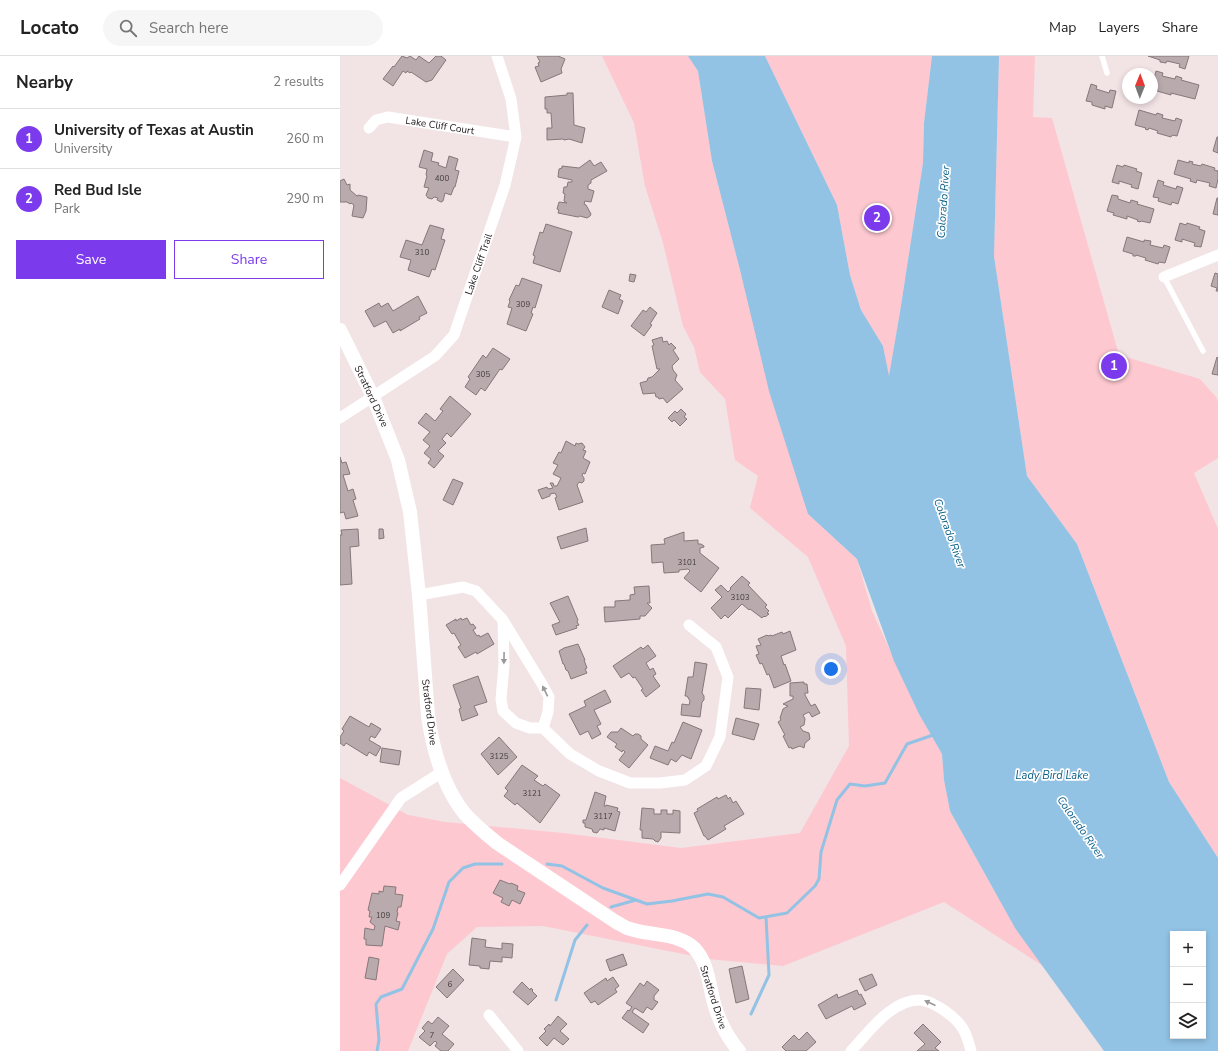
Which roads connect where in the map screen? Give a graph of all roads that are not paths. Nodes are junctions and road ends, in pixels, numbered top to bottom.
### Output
1 (497, 56) edge
2 (1102, 56) edge
3 (1107, 73) dead end
4 (369, 128) dead end
5 (516, 137) junction
6 (1218, 255) edge
7 (1164, 277) joint
8 (340, 330) edge
9 (1203, 351) dead end
10 (373, 397) junction
11 (340, 418) edge
12 (419, 595) junction
13 (503, 620) junction
14 (690, 625) dead end
15 (543, 728) junction
16 (442, 772) junction
17 (340, 885) edge
18 (489, 1015) dead end
19 (518, 1051) edge
20 (740, 1051) edge
21 (851, 1051) edge
22 (971, 1051) edge

1 - 5 street, Lake Cliff Trail
2 - 3 lane
4 - 5 street, Lake Cliff Court
5 - 10 street, Lake Cliff Trail
6 - 7 street
7 - 9 lane
8 - 10 street, Stratford Drive
10 - 11 street, Lake Cliff Trail
10 - 12 street, Stratford Drive
12 - 13 street
12 - 16 street, Stratford Drive
15 -> 13 street
13 -> 15 street
14 - 15 street
16 - 17 street
16 - 20 street, Stratford Drive
18 - 19 street
22 -> 21 street

